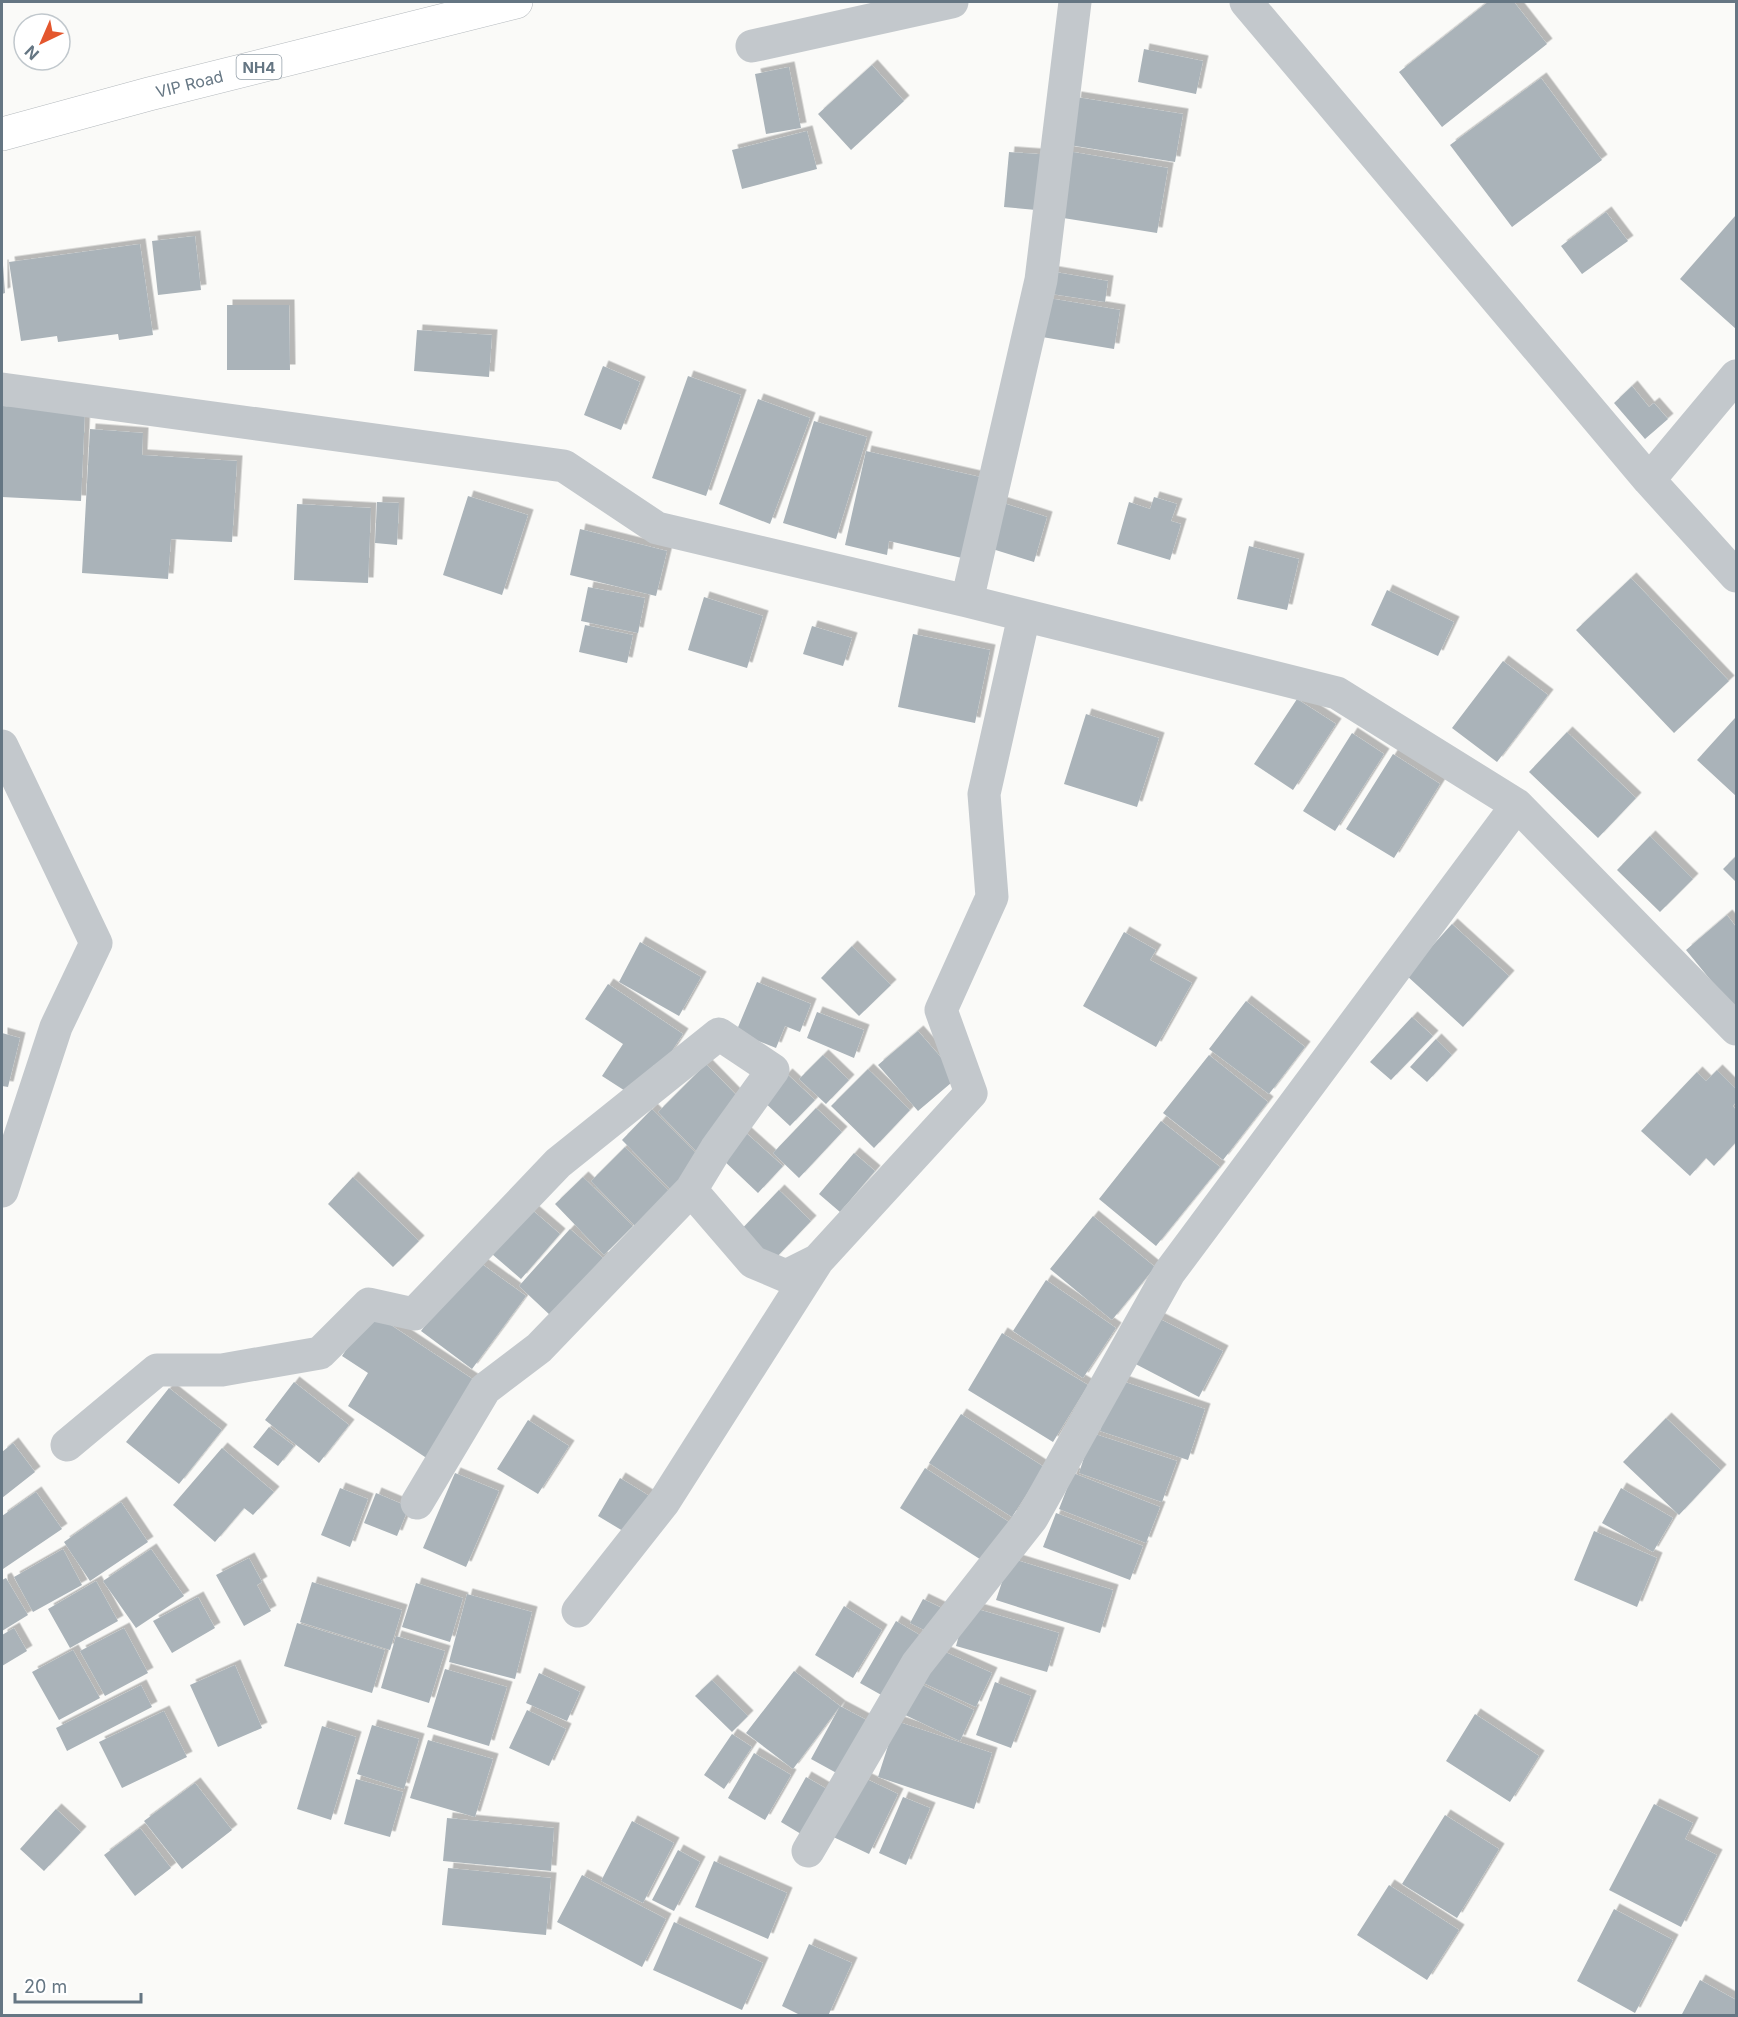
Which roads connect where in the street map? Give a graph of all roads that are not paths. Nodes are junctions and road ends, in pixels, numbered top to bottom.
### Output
1 (516, 2) edge
2 (952, 2) edge
3 (1075, 2) edge
4 (1246, 2) edge
5 (752, 46) dead end
6 (2, 134) edge
7 (1737, 376) edge
8 (2, 389) edge
9 (1649, 480) junction
10 (1737, 576) edge
11 (967, 601) junction
12 (1024, 616) junction
13 (2, 746) edge
14 (1517, 805) junction
15 (1737, 1029) edge
16 (691, 1190) junction
17 (2, 1191) edge
18 (818, 1260) junction
19 (67, 1445) dead end
20 (417, 1503) dead end
21 (578, 1611) dead end
22 (808, 1851) dead end

1 - 6 highway, VIP Road / NH4
2 - 5 street
3 - 11 street
4 - 9 street
7 - 9 street
8 - 11 street
9 - 10 street
11 - 12 street
12 - 14 street
12 - 18 street
13 - 17 street
14 - 15 street
14 - 22 street
16 - 18 street
16 - 19 street
16 - 20 street
18 - 21 street

